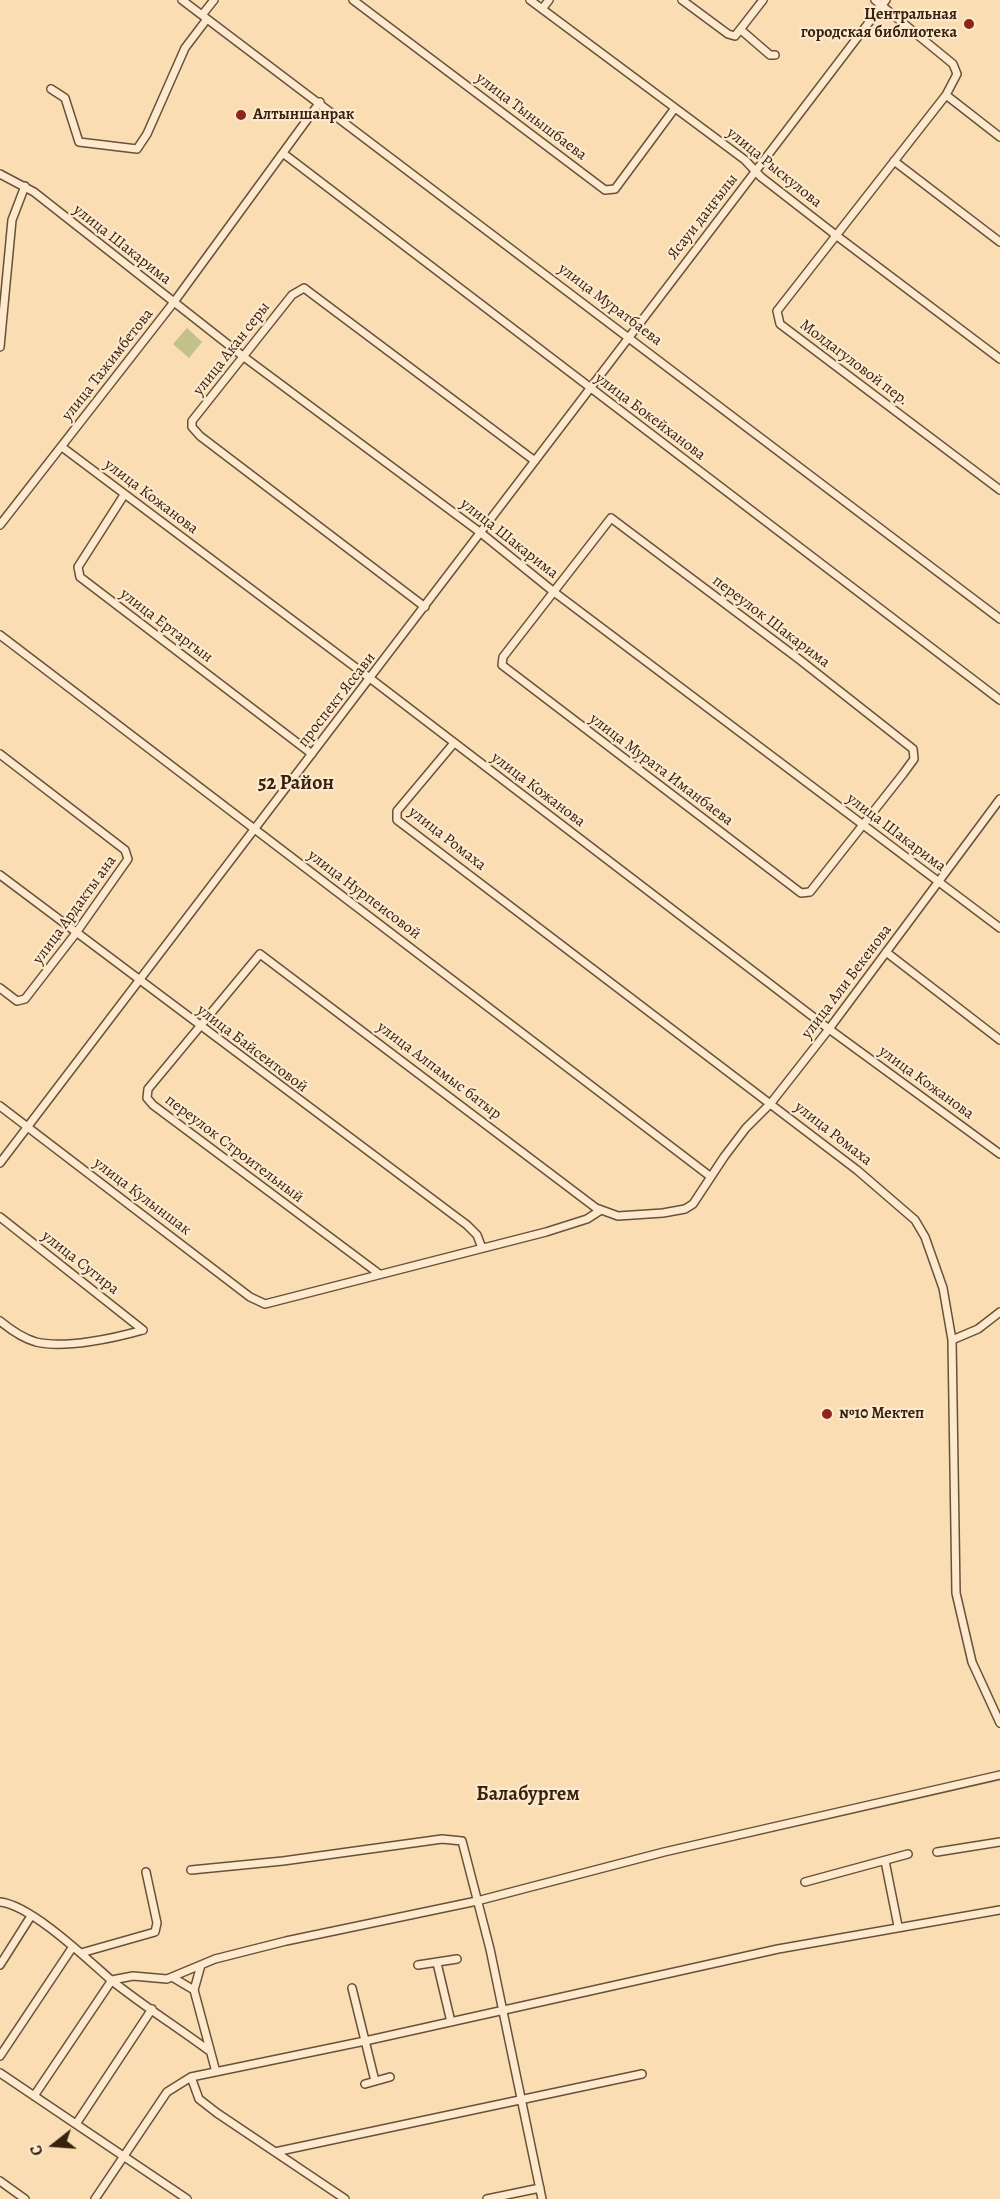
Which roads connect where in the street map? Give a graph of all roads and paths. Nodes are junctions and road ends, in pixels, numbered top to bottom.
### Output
1 (182, 0) edge
2 (214, 0) edge
3 (353, 0) edge
4 (530, 0) edge
5 (549, 0) edge
6 (682, 0) edge
7 (763, 0) edge
8 (875, 0) edge
9 (884, 3) edge
10 (542, 9) junction
11 (204, 17) junction
12 (741, 30) junction
13 (775, 55) dead end
14 (51, 89) dead end
15 (946, 95) junction
16 (320, 102) junction
17 (675, 108) junction
18 (1000, 137) edge
19 (284, 154) junction
20 (894, 161) junction
21 (755, 171) junction
22 (0, 174) edge
23 (24, 186) junction
24 (837, 236) junction
25 (1000, 243) edge
26 (174, 302) junction
27 (628, 336) junction
28 (0, 347) edge
29 (244, 357) junction
30 (1000, 359) edge
31 (591, 389) junction
32 (62, 447) junction
33 (536, 461) junction
34 (1000, 490) edge
35 (124, 495) junction
36 (0, 525) edge
37 (481, 533) junction
38 (554, 592) junction
39 (425, 607) junction
40 (1000, 619) edge
41 (0, 635) edge
42 (371, 679) junction
43 (1000, 700) edge
44 (454, 742) junction
45 (0, 754) edge
46 (312, 754) junction
47 (1000, 800) edge
48 (997, 809) edge
49 (862, 825) junction
50 (255, 829) junction
51 (0, 875) edge
52 (939, 882) junction
53 (1000, 928) edge
54 (76, 933) junction
55 (886, 952) junction
56 (139, 980) junction
57 (0, 988) edge
58 (200, 1027) junction
59 (829, 1029) junction
60 (1000, 1040) edge
61 (771, 1103) junction
62 (0, 1106) edge
63 (28, 1127) junction
64 (1000, 1154) edge
65 (0, 1163) edge
66 (711, 1177) junction
67 (601, 1210) junction
68 (0, 1217) edge
69 (482, 1248) junction
70 (378, 1273) junction
71 (1000, 1312) edge
72 (0, 1321) edge
73 (952, 1340) junction
74 (1000, 1723) edge
75 (1000, 1775) edge
76 (1000, 1842) edge
77 (937, 1852) dead end
78 (908, 1854) dead end
79 (885, 1860) junction
80 (191, 1870) dead end
81 (146, 1872) dead end
82 (805, 1882) dead end
83 (477, 1901) junction
84 (0, 1902) edge
85 (1000, 1910) edge
86 (32, 1916) junction
87 (898, 1926) junction
88 (72, 1948) junction
89 (81, 1953) junction
90 (457, 1959) dead end
91 (437, 1963) junction
92 (0, 1965) edge
93 (201, 1965) junction
94 (418, 1965) dead end
95 (172, 1977) junction
96 (112, 1980) junction
97 (352, 1988) dead end
98 (194, 1990) junction
99 (152, 2009) junction
100 (501, 2011) junction
101 (451, 2022) junction
102 (365, 2041) junction
103 (208, 2050) junction
104 (0, 2056) edge
105 (216, 2072) junction
106 (642, 2074) dead end
107 (3, 2075) edge
108 (191, 2077) junction
109 (390, 2077) dead end
110 (375, 2081) junction
111 (1, 2084) edge
112 (365, 2084) dead end
113 (34, 2096) junction
114 (522, 2098) junction
115 (76, 2124) junction
116 (275, 2152) junction
117 (123, 2156) junction
118 (0, 2181) edge
119 (540, 2188) junction
120 (25, 2199) edge
121 (95, 2199) edge
122 (187, 2199) edge
123 (345, 2199) edge
124 (487, 2199) edge
125 (542, 2199) edge

1 - 11 street, улица Муратбаева
2 - 11 street
3 - 17 street, улица Тынышбаева
4 - 10 street, улица Рыскулова
5 - 10 street
6 - 12 street
7 - 12 street
8 - 9 street
9 - 15 street, Молдагуловой пер.
9 - 21 street, Ясауи даңғылы
10 - 17 street, улица Рыскулова
11 - 14 street
11 - 16 street, улица Муратбаева
12 - 13 street
15 - 18 street
15 - 20 street, Молдагуловой пер.
16 - 19 street, улица Тажимбетова
16 - 27 street, улица Муратбаева
17 - 21 street, улица Рыскулова
19 - 26 street, улица Тажимбетова
19 - 31 street, улица Бокейханова
20 - 24 street, Молдагуловой пер.
20 - 25 street
21 - 24 street, улица Рыскулова
21 - 27 street, Ясауи даңғылы
22 - 23 street, улица Шакарима
23 - 26 street, улица Шакарима
23 - 28 street
24 - 30 street, улица Рыскулова
24 - 34 street, Молдагуловой пер.
26 - 29 street, улица Шакарима
26 - 32 street, улица Тажимбетова
27 - 31 street, проспект Яссави
27 - 40 street, улица Муратбаева
29 - 33 street, улица Акан серы
29 - 37 street, улица Шакарима
29 - 39 street, улица Акан серы
31 - 33 street, проспект Яссави
31 - 43 street, улица Бокейханова
32 - 35 street, улица Кожанова
32 - 36 street, улица Тажимбетова
33 - 37 street, проспект Яссави
35 - 42 street, улица Кожанова
35 - 46 street, улица Ертаргын
37 - 38 street, улица Шакарима
37 - 39 street, проспект Яссави
38 - 49 street, улица Шакарима
38 - 49 street, улица Мурата Иманбаева
38 - 49 street, переулок Шакарима
39 - 42 street, проспект Яссави
41 - 50 street, улица Нурпеисовой
42 - 44 street, улица Кожанова
42 - 46 street, проспект Яссави
44 - 59 street, улица Кожанова
44 - 61 street, улица Ромаха
45 - 54 street, улица Ардакты ана
46 - 50 street, проспект Яссави
47 - 48 street, улица Али Бекенова
48 - 52 street, улица Али Бекенова
49 - 52 street, улица Шакарима
50 - 56 street, проспект Яссави
50 - 66 street, улица Нурпеисовой
51 - 54 street, улица Байсеитовой
52 - 53 street, улица Шакарима
52 - 55 street, улица Али Бекенова
54 - 56 street, улица Байсеитовой
54 - 57 street, улица Ардакты ана
55 - 59 street, улица Али Бекенова
55 - 60 street
56 - 58 street, улица Байсеитовой
56 - 63 street, проспект Яссави
58 - 67 street, улица Алпамыс батыр
58 - 69 street, улица Байсеитовой
58 - 70 street, переулок Строительный
59 - 61 street, улица Али Бекенова
59 - 64 street, улица Кожанова
61 - 66 street, улица Али Бекенова
61 - 73 street, улица Ромаха
62 - 63 street, улица Кулыншак
63 - 65 street, проспект Яссави
63 - 70 street, улица Кулыншак
66 - 67 street, улица Али Бекенова
67 - 69 street
68 - 72 street, улица Сугира
69 - 70 street
71 - 73 street
73 - 74 street, улица Ромаха
75 - 83 street
76 - 77 street
78 - 79 street
79 - 82 street
79 - 87 street
80 - 83 street
81 - 89 street
83 - 93 street
83 - 100 street
84 - 86 street
85 - 87 street
86 - 88 street
86 - 92 street
87 - 100 street
88 - 89 street
88 - 104 street
89 - 96 street
90 - 91 street
91 - 94 street
91 - 101 street
93 - 95 street
93 - 98 street
95 - 96 street
95 - 98 street
96 - 99 street
96 - 113 street
97 - 102 street
98 - 103 street
99 - 103 street
99 - 115 street
100 - 101 street
100 - 114 street
101 - 102 street
102 - 105 street
102 - 110 street
103 - 105 street
105 - 108 street
106 - 114 street
107 - 111 street
107 - 113 street
108 - 116 street
108 - 117 street
109 - 110 street
110 - 112 street
113 - 115 street
114 - 116 street
114 - 119 street
115 - 117 street
116 - 123 street
117 - 121 street
117 - 122 street
118 - 120 street
119 - 124 street
119 - 125 street

